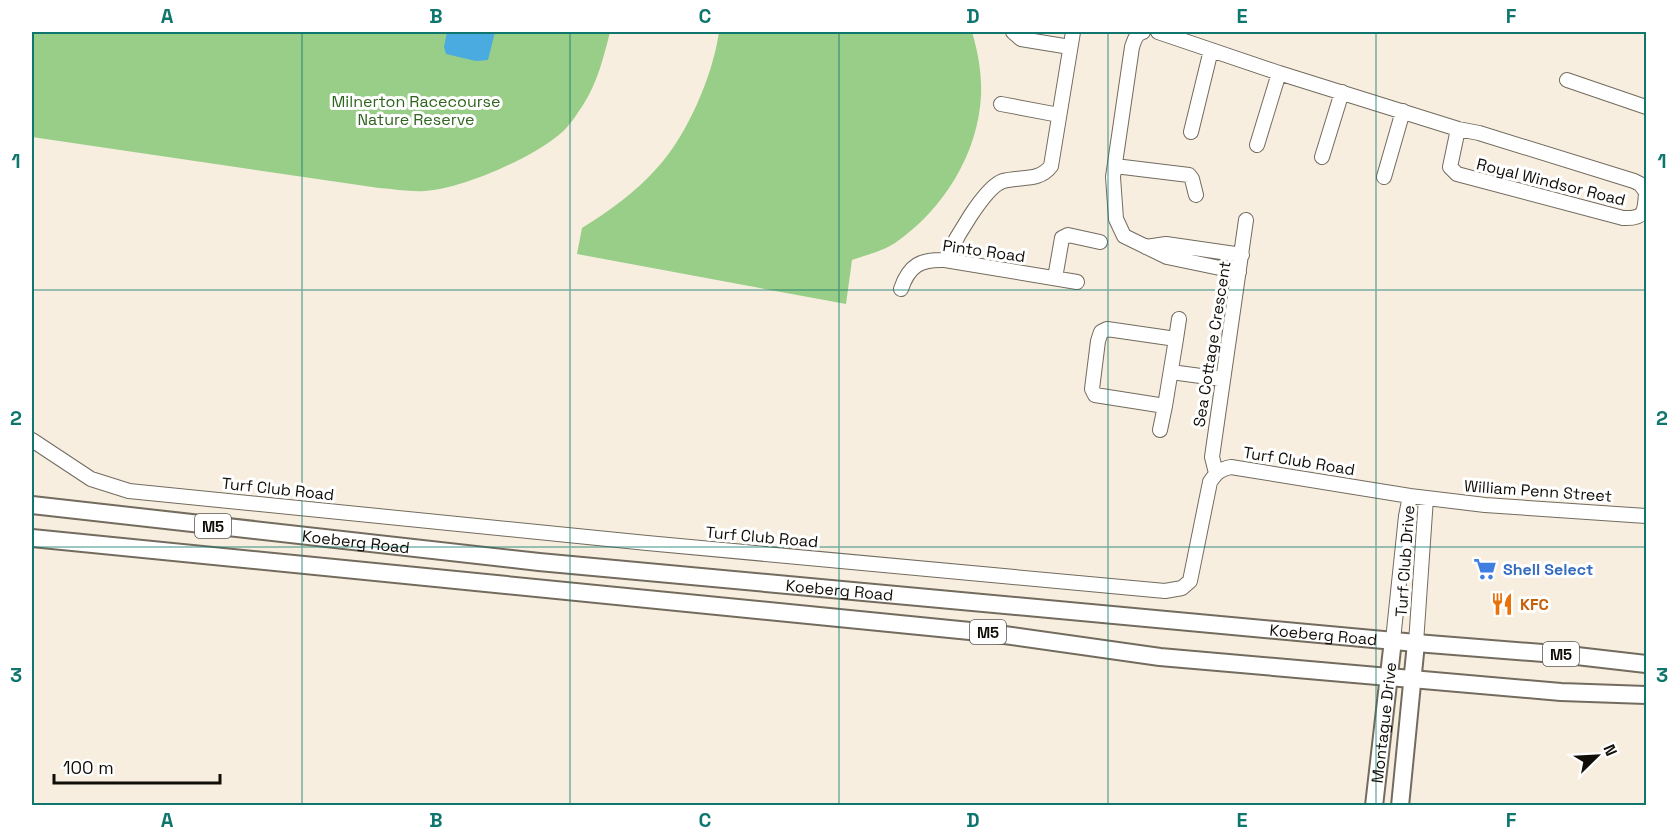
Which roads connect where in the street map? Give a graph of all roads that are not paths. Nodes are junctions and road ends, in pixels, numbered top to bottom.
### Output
1 (1013, 32) edge
2 (1073, 32) edge
3 (1143, 32) edge
4 (1158, 32) edge
5 (1070, 47) junction
6 (1211, 50) junction
7 (1279, 73) junction
8 (1567, 80) dead end
9 (1342, 92) junction
10 (1001, 104) dead end
11 (1647, 107) edge
12 (1403, 111) junction
13 (1059, 115) junction
14 (1458, 129) junction
15 (1191, 132) dead end
16 (1257, 145) dead end
17 (1322, 157) dead end
18 (1115, 166) junction
19 (1384, 177) dead end
20 (1196, 195) dead end
21 (1246, 220) dead end
22 (1100, 242) dead end
23 (1146, 247) junction
24 (1242, 255) junction
25 (945, 260) junction
26 (1239, 272) junction
27 (1055, 278) junction
28 (1077, 282) dead end
29 (901, 289) dead end
30 (1179, 319) dead end
31 (1176, 339) junction
32 (1171, 372) junction
33 (1223, 380) junction
34 (1165, 406) junction
35 (1160, 430) dead end
36 (32, 440) edge
37 (1216, 473) junction
38 (1410, 496) junction
39 (1426, 498) junction
40 (32, 505) edge
41 (1647, 516) edge
42 (32, 538) edge
43 (1394, 640) junction
44 (1416, 643) junction
45 (1647, 664) edge
46 (1388, 677) junction
47 (1412, 679) junction
48 (1647, 695) edge
49 (1374, 806) edge
50 (1400, 806) edge

1 - 5 street
2 - 5 street
3 - 18 street
4 - 6 street, Royal Windsor Road
5 - 13 street
6 - 7 street, Royal Windsor Road
6 - 15 street
7 - 9 street, Royal Windsor Road
7 - 16 street
8 - 11 street
9 - 12 street, Royal Windsor Road
9 - 17 street
10 - 13 street
12 - 14 street, Royal Windsor Road
12 - 19 street
13 - 25 street
14 - 14 street, Royal Windsor Road
18 - 20 street
18 - 23 street
21 - 24 street, Sea Cottage Crescent
22 - 27 street
23 - 24 street
23 - 26 street
24 - 26 street, Sea Cottage Crescent
25 - 27 street, Pinto Road
25 - 29 street, Pinto Road
26 - 33 street, Sea Cottage Crescent
27 - 28 street, Pinto Road
30 - 31 street
31 - 32 street
31 - 34 street
32 - 33 street
32 - 34 street
33 - 37 street, Sea Cottage Crescent
34 - 35 street
36 - 37 street, Turf Club Road
37 - 38 street, Turf Club Road
38 - 39 street, Turf Club Drive
38 - 43 street, Turf Club Drive
39 - 41 street, William Penn Street
39 - 44 street, Turf Club Drive
40 - 43 main road, Koeberg Road / M5
42 - 46 main road, Koeberg Road / M5
43 - 44 main road, Koeberg Road / M5
43 - 46 main road, Montague Drive
44 - 45 main road, Koeberg Road / M5
44 - 47 main road, Montague Drive
46 - 47 main road, Koeberg Road / M5
46 - 49 main road, Montague Drive
47 - 48 main road, Koeberg Road / M5
47 - 50 main road, Montague Drive

